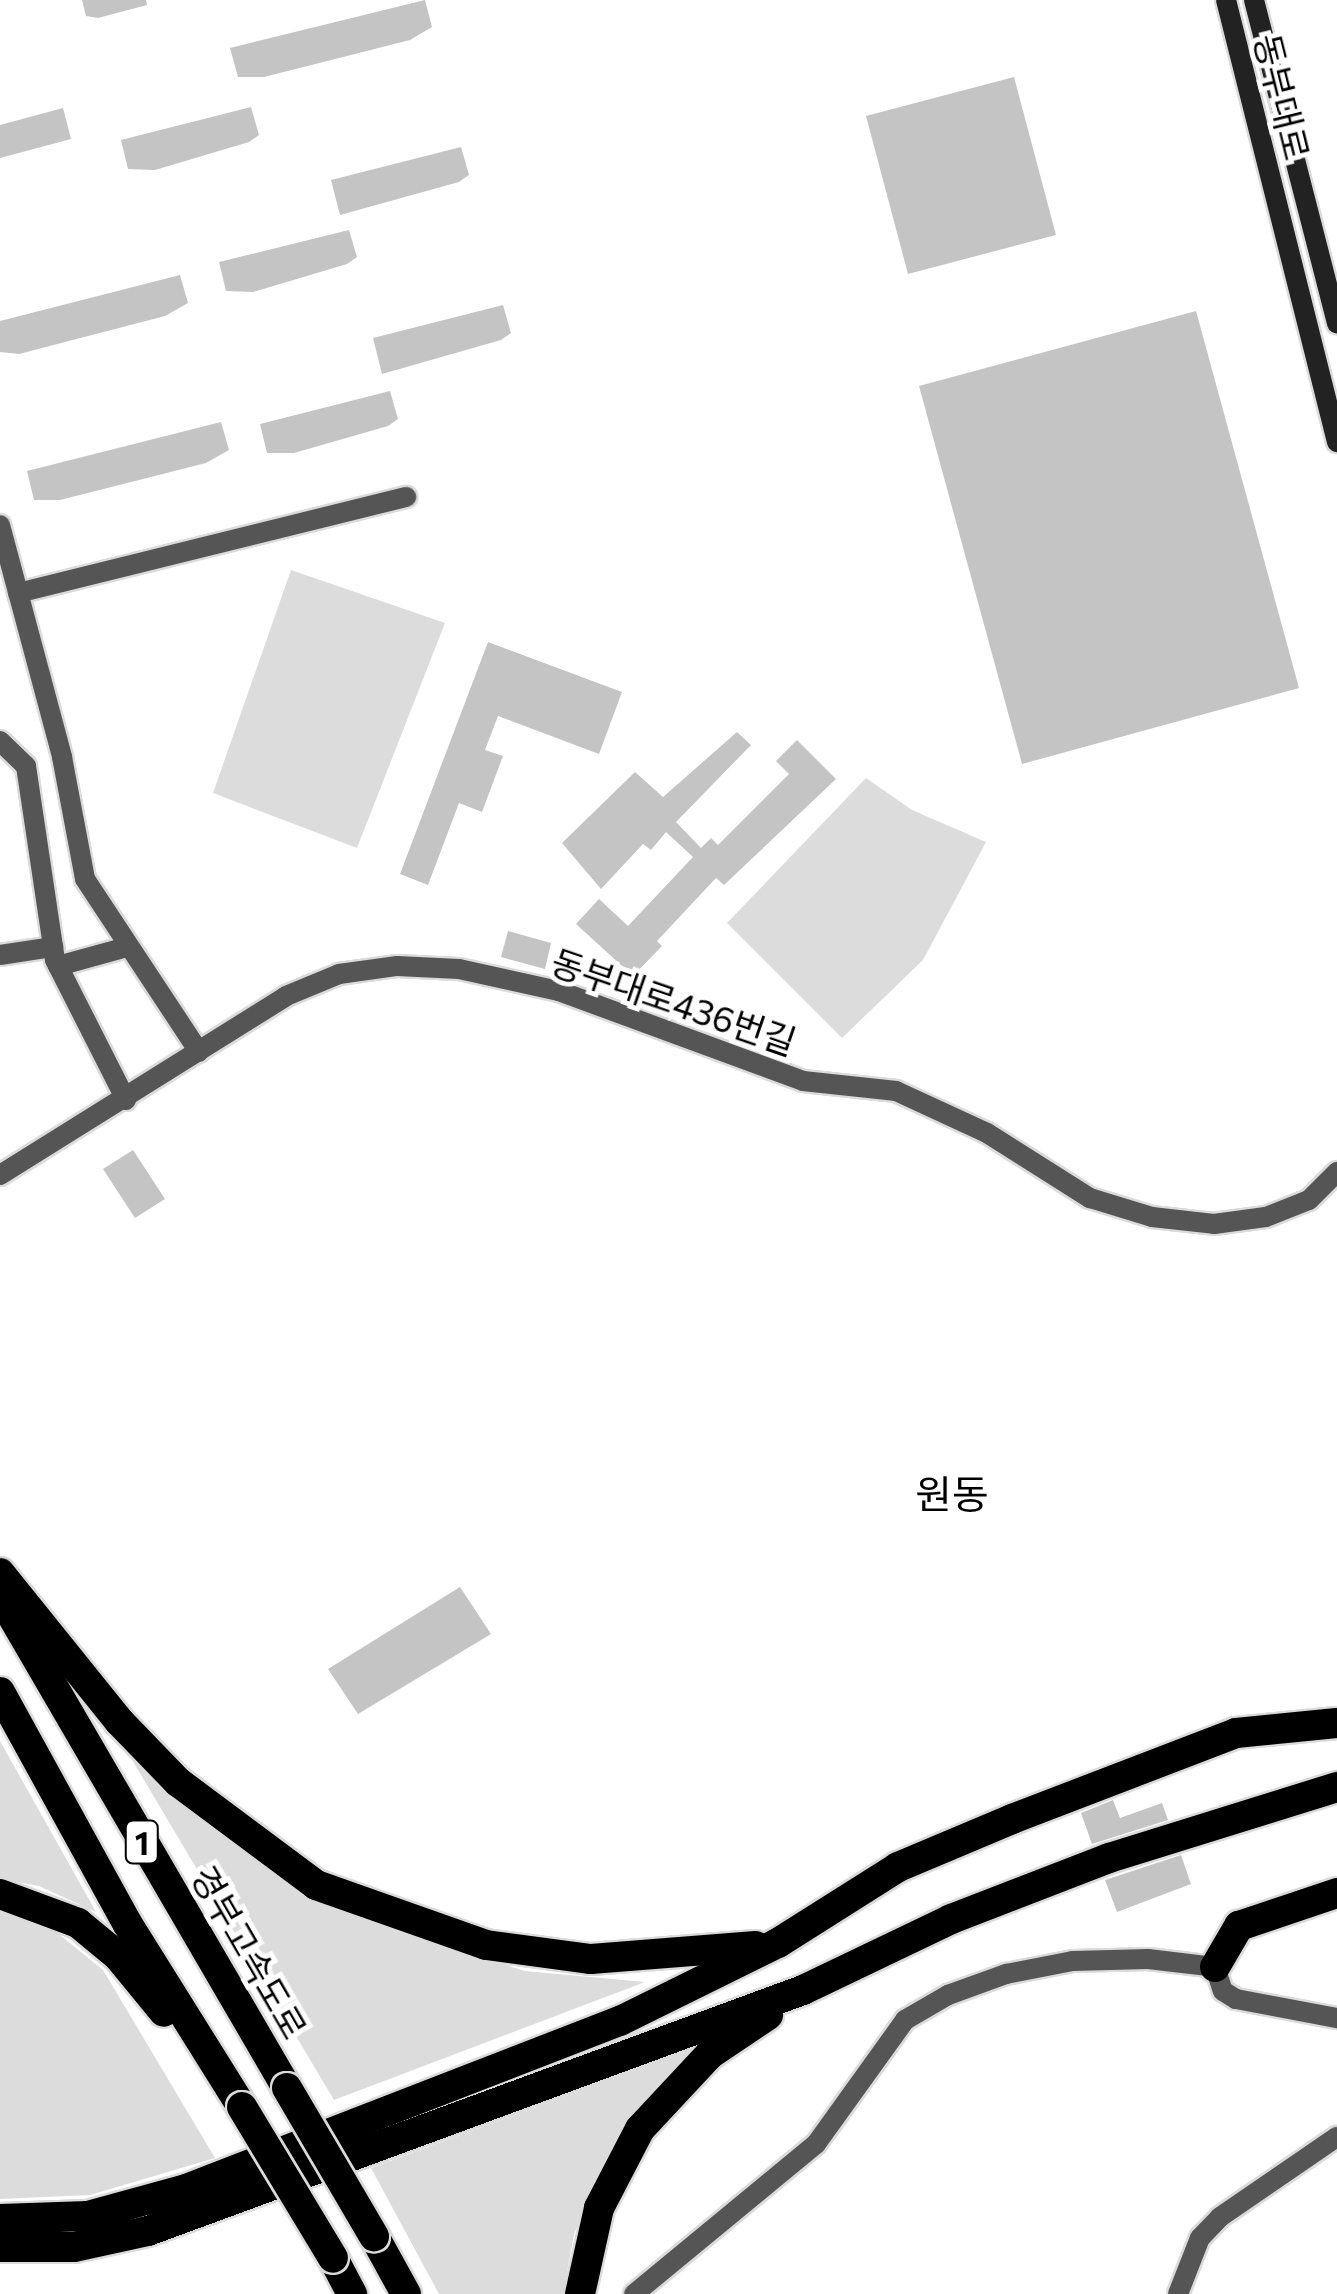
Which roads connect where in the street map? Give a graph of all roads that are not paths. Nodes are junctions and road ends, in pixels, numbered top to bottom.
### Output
1 (1226, 0) edge
2 (1254, 0) edge
3 (1328, 257) edge
4 (1337, 324) edge
5 (1337, 442) edge
6 (406, 497) dead end
7 (0, 525) edge
8 (18, 593) junction
9 (0, 740) edge
10 (62, 758) junction
11 (26, 766) junction
12 (126, 948) junction
13 (0, 955) edge
14 (56, 956) junction
15 (199, 1052) junction
16 (126, 1100) junction
17 (1337, 1172) edge
18 (0, 1176) edge
19 (0, 1573) edge
20 (0, 1595) edge
21 (0, 1692) edge
22 (1337, 1723) edge
23 (1337, 1787) edge
24 (1337, 1893) edge
25 (0, 1894) edge
26 (778, 1943) junction
27 (1215, 1967) junction
28 (803, 1990) junction
29 (1337, 2018) edge
30 (242, 2107) junction
31 (1337, 2137) edge
32 (0, 2220) edge
33 (0, 2247) edge
34 (352, 2294) edge
35 (406, 2294) edge
36 (580, 2294) edge
37 (634, 2294) edge
38 (1178, 2294) edge

1 - 5 main road, 동부대로
2 - 3 main road, 동부대로
3 - 4 main road, 동부대로
6 - 8 street
7 - 8 street
8 - 10 street
9 - 11 street
10 - 11 street
10 - 12 street
11 - 14 street
12 - 14 street
12 - 15 street
13 - 14 street
14 - 16 street
15 - 16 street, 동부대로436번길
15 - 17 street, 동부대로436번길
16 - 18 street, 동부대로436번길
19 - 26 highway
20 - 35 highway, 경부고속도로 / 1, bridge
21 - 30 highway, 1
22 - 26 highway
23 - 28 highway
24 - 27 highway
25 - 30 highway
26 - 32 highway
27 - 29 street
27 - 37 street
28 - 33 highway
28 - 36 highway
30 - 34 highway, 1, bridge
31 - 38 street

